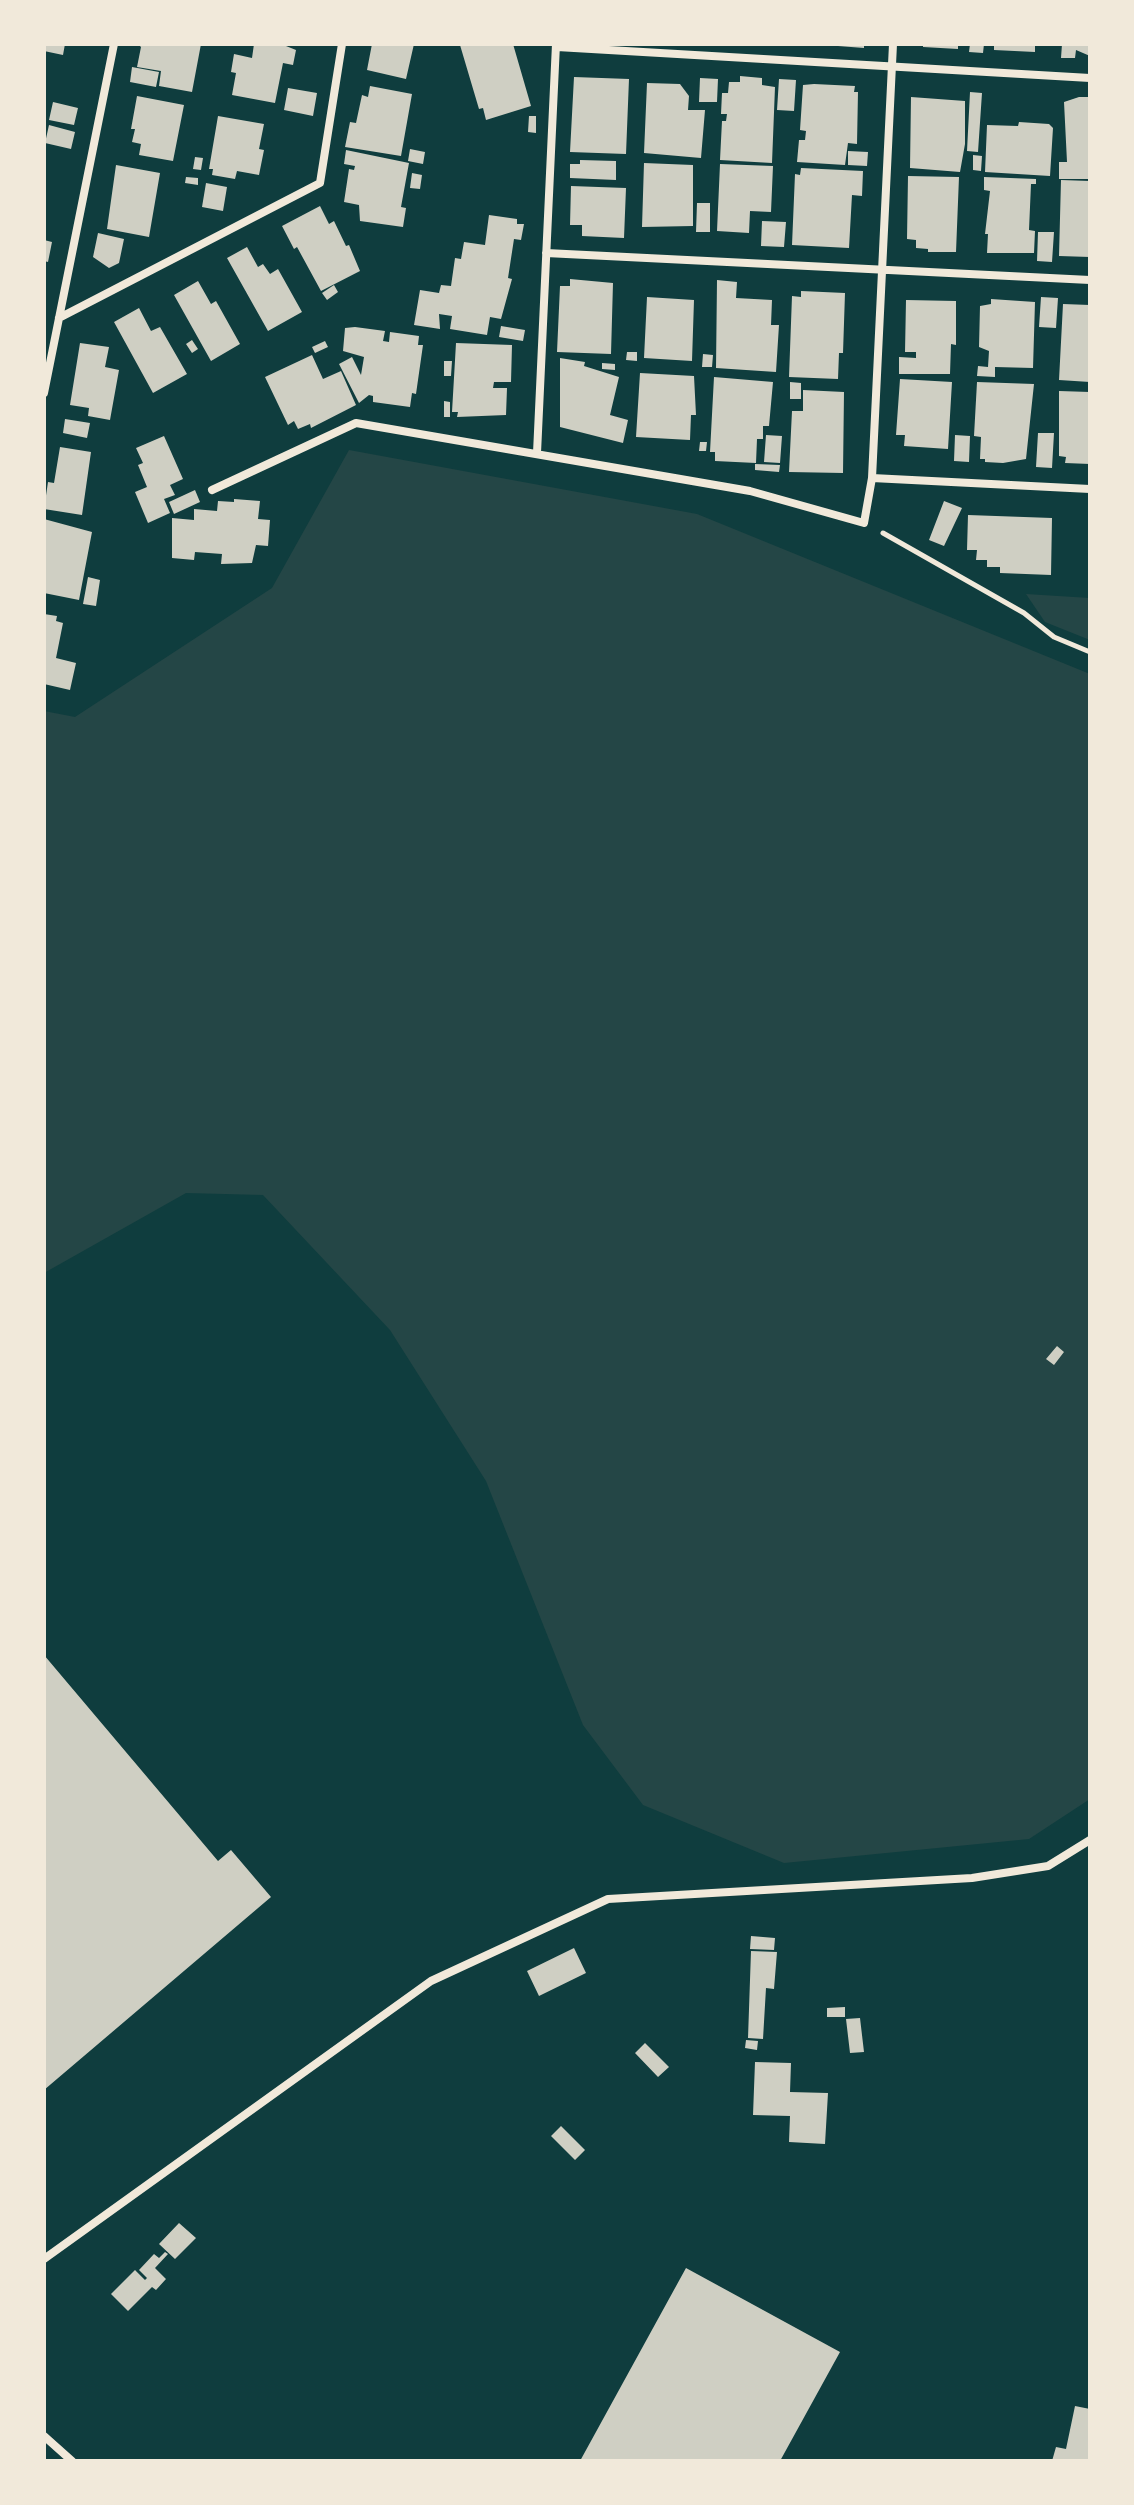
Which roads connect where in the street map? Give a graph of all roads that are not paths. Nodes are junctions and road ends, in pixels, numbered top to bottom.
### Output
1 (114, 44) edge
2 (342, 44) edge
3 (893, 44) edge
4 (556, 46) edge
5 (892, 67) junction
6 (1090, 78) edge
7 (546, 253) junction
8 (879, 270) junction
9 (1090, 280) edge
10 (59, 318) junction
11 (44, 393) edge
12 (537, 453) junction
13 (872, 478) junction
14 (1090, 489) edge
15 (212, 490) dead end
16 (1090, 1840) edge
17 (44, 2259) edge
18 (44, 2436) edge
19 (72, 2461) edge

1 - 10 street
2 - 10 street
3 - 5 street
4 - 5 street
4 - 7 street
5 - 6 street
5 - 8 street
7 - 8 street
7 - 12 street
8 - 9 street
8 - 13 street
10 - 11 street
12 - 13 street
12 - 15 street
13 - 14 street
16 - 17 street
18 - 19 street

